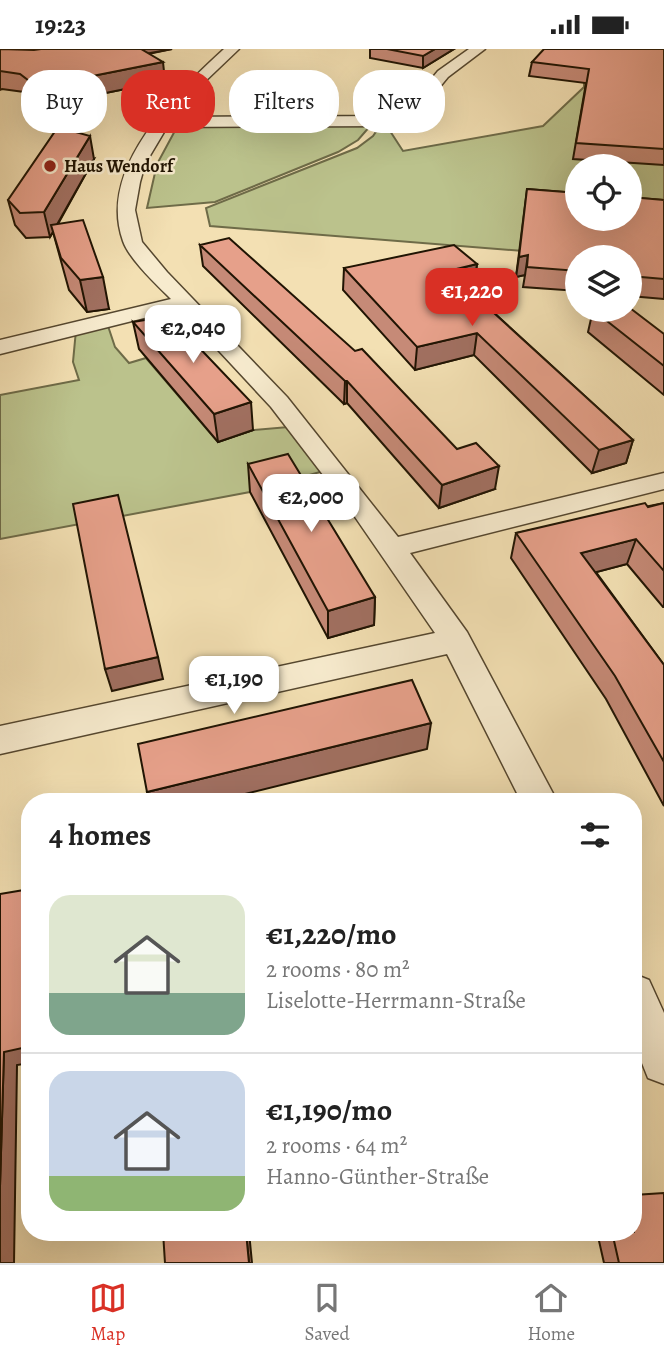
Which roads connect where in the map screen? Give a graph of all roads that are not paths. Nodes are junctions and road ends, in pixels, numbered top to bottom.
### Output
1 (232, 49) edge
2 (478, 49) edge
3 (207, 70) edge
4 (215, 122) edge
5 (156, 133) edge
6 (185, 302) junction
7 (0, 347) edge
8 (664, 481) edge
9 (392, 548) junction
10 (456, 640) junction
11 (0, 740) edge
12 (535, 793) edge
13 (642, 1013) edge
14 (664, 1062) edge

1 - 3 street
2 - 4 street
5 - 6 street
6 - 7 street
6 - 9 street
8 - 9 street
9 - 10 street
10 - 11 street
10 - 12 street
13 - 14 street

